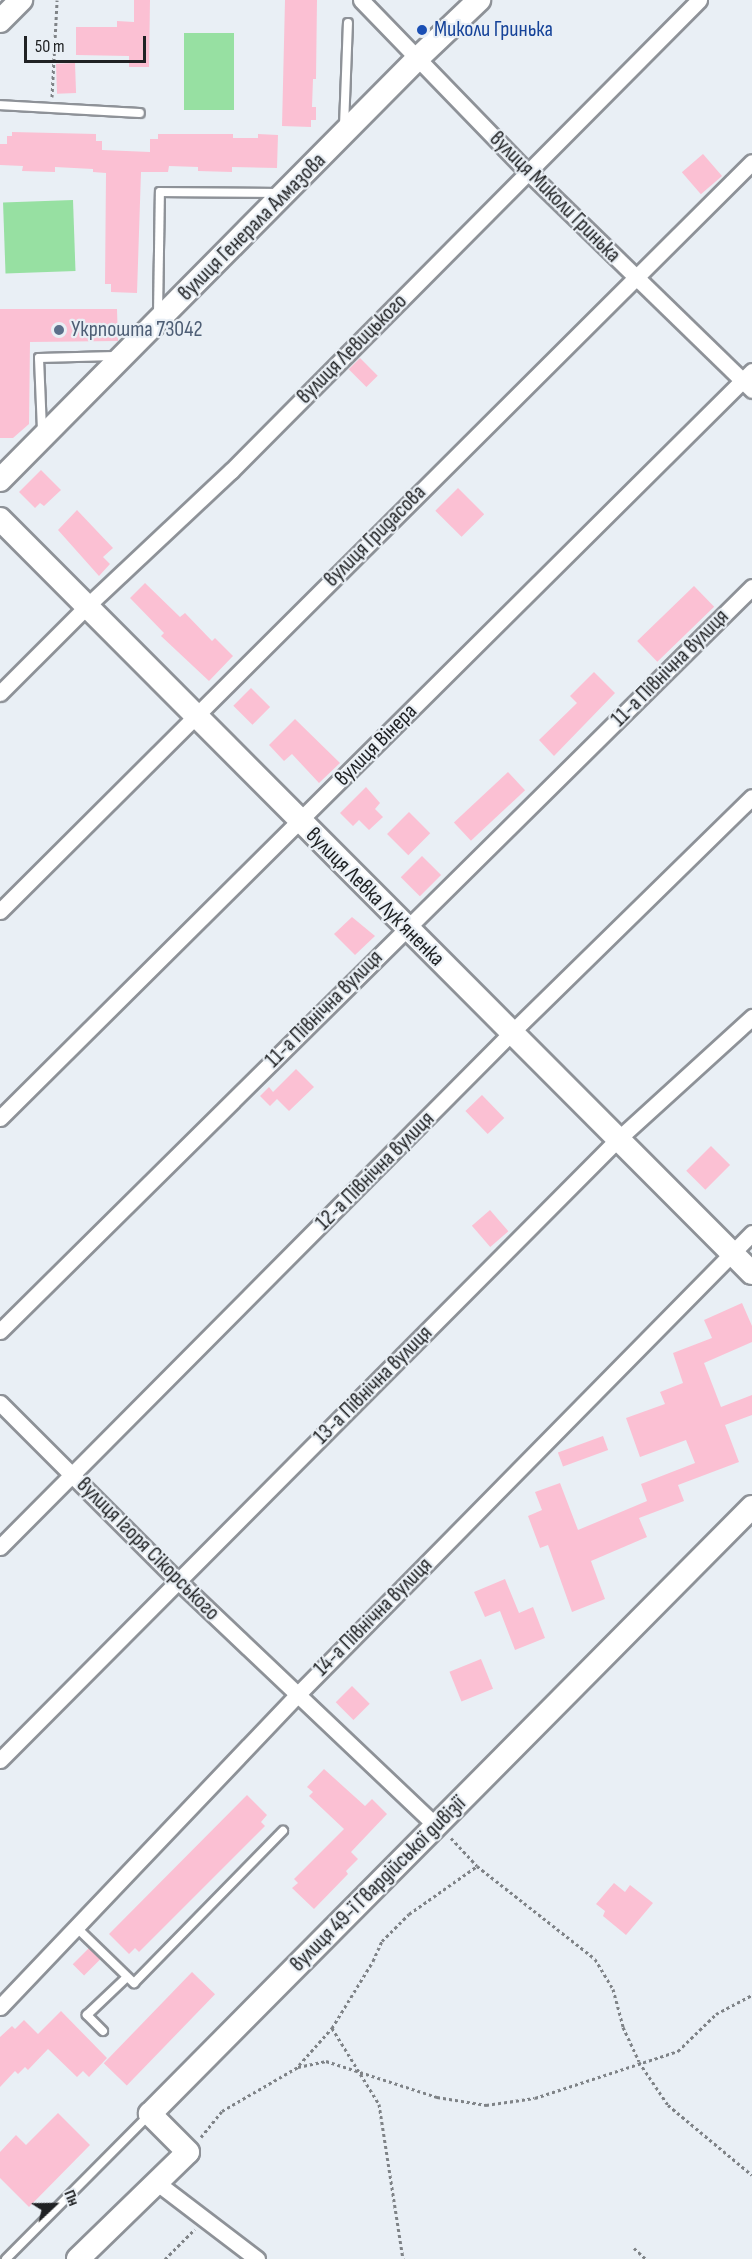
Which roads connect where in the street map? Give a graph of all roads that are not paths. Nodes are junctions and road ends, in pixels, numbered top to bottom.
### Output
1 (21, 0) edge
2 (361, 0) edge
3 (479, 0) edge
4 (699, 0) edge
5 (0, 21) edge
6 (348, 23) dead end
7 (417, 59) junction
8 (0, 105) edge
9 (140, 113) dead end
10 (343, 136) junction
11 (752, 162) edge
12 (527, 171) junction
13 (284, 193) junction
14 (636, 277) junction
15 (158, 323) junction
16 (126, 356) junction
17 (749, 381) edge
18 (42, 438) junction
19 (0, 480) edge
20 (0, 519) edge
21 (752, 587) edge
22 (87, 606) junction
23 (0, 693) edge
24 (194, 716) junction
25 (752, 797) edge
26 (299, 821) junction
27 (0, 910) edge
28 (406, 928) junction
29 (752, 1017) edge
30 (513, 1031) junction
31 (0, 1118) edge
32 (617, 1140) junction
33 (752, 1233) edge
34 (732, 1254) junction
35 (752, 1273) edge
36 (0, 1331) edge
37 (0, 1403) edge
38 (73, 1474) junction
39 (752, 1508) edge
40 (0, 1547) edge
41 (178, 1581) junction
42 (298, 1694) junction
43 (0, 1760) edge
44 (435, 1825) junction
45 (283, 1831) dead end
46 (76, 1927) junction
47 (127, 1977) junction
48 (0, 2007) edge
49 (103, 2031) dead end
50 (150, 2114) junction
51 (156, 2182) junction
52 (6, 2259) edge
53 (78, 2259) edge
54 (257, 2259) edge

1 - 5 street
2 - 7 street, вулиця Миколи Гринька
3 - 7 street, вулиця Генерала Алмазова
4 - 12 street, вулиця Левицького
6 - 10 lane
7 - 10 street, вулиця Генерала Алмазова
7 - 12 street, вулиця Миколи Гринька
8 - 9 lane
10 - 13 street, вулиця Генерала Алмазова
11 - 14 street, вулиця Гридасова
12 - 14 street, вулиця Миколи Гринька
12 - 22 street, вулиця Левицького
13 - 15 street, вулиця Генерала Алмазова
13 - 15 lane
14 - 17 street, вулиця Миколи Гринька
14 - 24 street, вулиця Гридасова
15 - 16 street, вулиця Генерала Алмазова
16 - 18 street, вулиця Генерала Алмазова
16 - 18 lane
17 - 26 street, вулиця Вінера
18 - 19 street, вулиця Генерала Алмазова
20 - 22 street, вулиця Левка Лук'яненка
21 - 28 street, 11-а Північна вулиця
22 - 23 street, вулиця Левицького
22 - 24 street, вулиця Левка Лук'яненка
24 - 26 street, вулиця Левка Лук'яненка
24 - 27 street, вулиця Гридасова
25 - 30 street, 12-а Північна вулиця
26 - 28 street, вулиця Левка Лук'яненка
26 - 31 street, вулиця Вінера
28 - 30 street, вулиця Левка Лук'яненка
28 - 36 street, 11-а Північна вулиця
29 - 32 street, 13-а Північна вулиця
30 - 32 street, вулиця Левка Лук'яненка
30 - 38 street, 12-а Північна вулиця
32 - 34 street, вулиця Левка Лук'яненка
32 - 41 street, 13-а Північна вулиця
33 - 34 street, 14-а Північна вулиця
34 - 35 street, вулиця Левка Лук'яненка
34 - 42 street, 14-а Північна вулиця
37 - 38 street, вулиця Ігоря Сікорського
38 - 40 street, 12-а Північна вулиця
38 - 41 street, вулиця Ігоря Сікорського
39 - 44 street, вулиця 49-ї Гвардійської дивізії
41 - 42 street, вулиця Ігоря Сікорського
41 - 43 street, 13-а Північна вулиця
42 - 44 street, вулиця Ігоря Сікорського
42 - 46 street, 14-а Північна вулиця
44 - 50 street, вулиця 49-ї Гвардійської дивізії
45 - 47 lane
46 - 47 lane
46 - 48 street, 14-а Північна вулиця
47 - 49 lane
50 - 51 street
50 - 52 lane
51 - 53 street
51 - 54 street

